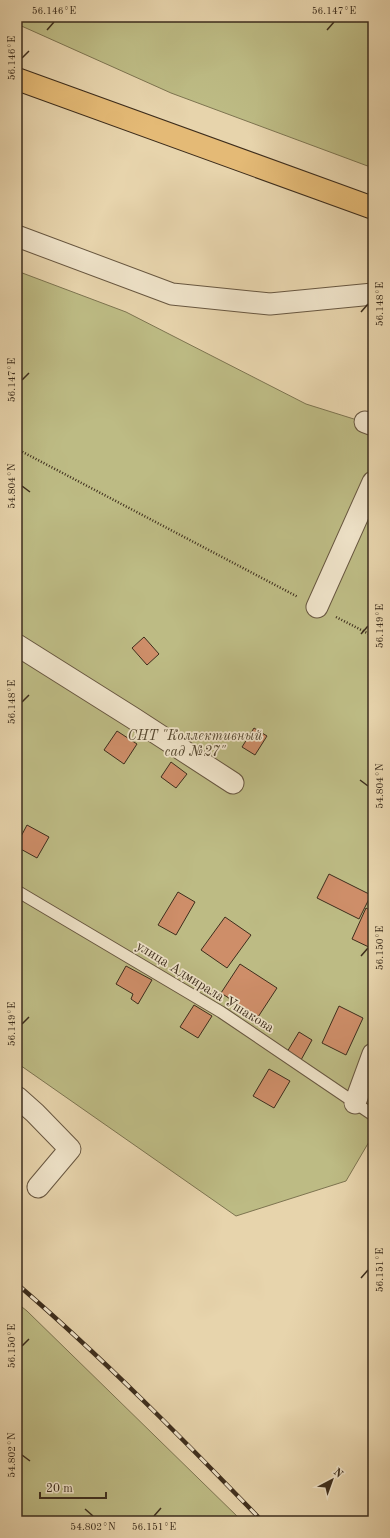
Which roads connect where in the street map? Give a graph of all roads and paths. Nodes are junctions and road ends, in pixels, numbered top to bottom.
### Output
1 (17, 79) edge
2 (373, 208) edge
3 (17, 236) edge
4 (373, 294) edge
5 (17, 449) edge
6 (373, 482) edge
7 (317, 607) junction
8 (373, 636) edge
9 (17, 645) edge
10 (233, 783) dead end
11 (17, 890) edge
12 (373, 1054) edge
13 (17, 1097) edge
14 (355, 1103) junction
15 (373, 1115) edge
16 (38, 1187) dead end

1 - 2 main road
3 - 4 street
5 - 7 path
6 - 7 street
7 - 8 path
9 - 10 street
11 - 14 lane, улица Адмирала Ушакова
12 - 14 street
13 - 16 street
14 - 15 lane, улица Адмирала Ушакова

